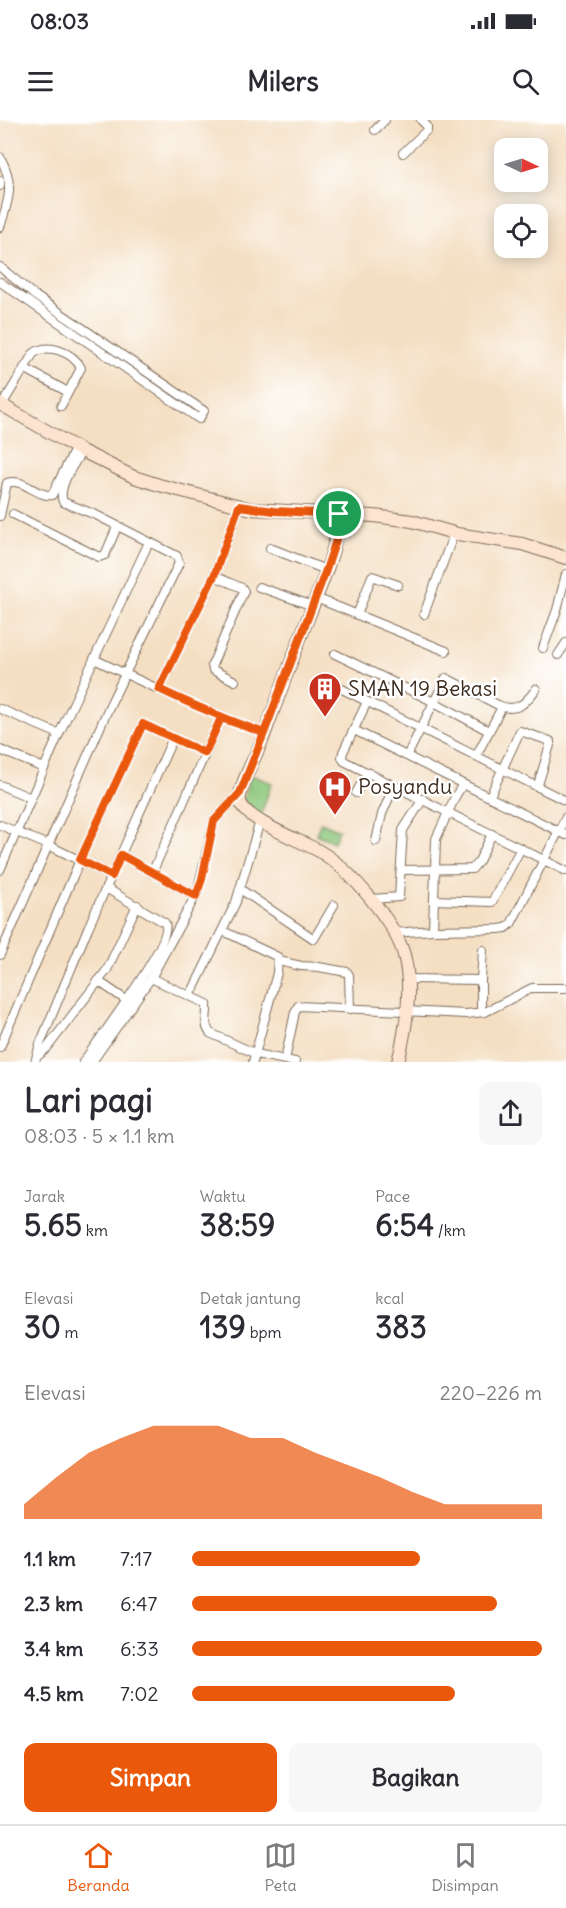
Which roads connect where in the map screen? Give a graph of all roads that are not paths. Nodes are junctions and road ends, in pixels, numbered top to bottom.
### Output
1 (385, 120) edge
2 (421, 120) edge
3 (375, 130) dead end
4 (403, 153) dead end
5 (0, 157) edge
6 (0, 227) edge
7 (0, 267) edge
8 (0, 282) edge
9 (31, 298) junction
10 (24, 368) junction
11 (68, 392) junction
12 (1, 404) edge
13 (61, 406) dead end
14 (79, 449) junction
15 (239, 506) junction
16 (13, 514) dead end
17 (339, 514) junction
18 (0, 516) edge
19 (117, 527) junction
20 (454, 533) junction
21 (149, 542) junction
22 (270, 548) dead end
23 (566, 558) edge
24 (326, 570) junction
25 (214, 576) junction
26 (565, 580) edge
27 (398, 585) dead end
28 (259, 587) dead end
29 (314, 602) junction
30 (424, 614) dead end
31 (357, 615) junction
32 (566, 643) edge
33 (543, 648) dead end
34 (446, 651) dead end
35 (335, 654) dead end
36 (558, 655) dead end
37 (94, 659) junction
38 (124, 675) junction
39 (322, 679) dead end
40 (235, 681) dead end
41 (159, 689) junction
42 (536, 689) dead end
43 (367, 702) junction
44 (434, 702) junction
45 (502, 707) junction
46 (0, 710) edge
47 (221, 718) junction
48 (354, 729) junction
49 (420, 729) junction
50 (489, 731) junction
51 (264, 733) junction
52 (59, 734) junction
53 (173, 738) junction
54 (0, 750) edge
55 (205, 753) junction
56 (406, 756) junction
57 (476, 756) junction
58 (44, 768) junction
59 (502, 769) junction
60 (368, 772) junction
61 (463, 784) junction
62 (0, 785) edge
63 (538, 785) junction
64 (394, 786) junction
65 (240, 793) junction
66 (356, 793) dead end
67 (490, 796) junction
68 (30, 798) junction
69 (423, 799) junction
70 (566, 801) edge
71 (448, 811) junction
72 (566, 817) edge
73 (260, 821) junction
74 (0, 825) edge
75 (17, 832) junction
76 (562, 833) edge
77 (492, 834) junction
78 (376, 841) dead end
79 (48, 845) junction
80 (521, 848) junction
81 (121, 855) junction
82 (80, 860) junction
83 (544, 860) junction
84 (0, 868) edge
85 (435, 869) junction
86 (402, 870) junction
87 (566, 871) edge
88 (152, 873) junction
89 (112, 876) junction
90 (106, 888) junction
91 (240, 889) junction
92 (196, 896) junction
93 (372, 899) junction
94 (434, 900) junction
95 (137, 905) junction
96 (334, 905) dead end
97 (433, 930) junction
98 (223, 931) junction
99 (394, 933) junction
100 (483, 950) dead end
101 (0, 955) edge
102 (279, 961) junction
103 (151, 978) junction
104 (407, 979) junction
105 (482, 980) junction
106 (98, 981) junction
107 (566, 988) edge
108 (190, 996) junction
109 (126, 1000) junction
110 (481, 1007) dead end
111 (350, 1009) junction
112 (406, 1012) junction
113 (0, 1047) edge
114 (254, 1058) edge
115 (37, 1059) edge
116 (285, 1060) junction
117 (83, 1062) edge
118 (92, 1062) edge
119 (295, 1062) edge
120 (398, 1062) edge

1 - 3 street
2 - 4 street
5 - 6 street
7 - 9 street
8 - 9 street
9 - 9 street
10 - 11 street
10 - 11 street
10 - 12 street
11 - 13 street
12 - 14 main road
14 - 15 main road
14 - 18 street
14 - 19 street
15 - 17 main road
15 - 25 street
16 - 19 street
17 - 20 main road
17 - 24 main road
19 - 21 street
20 - 23 main road
20 - 30 street
21 - 37 street
21 - 38 street
22 - 24 street
24 - 29 main road
25 - 40 street
25 - 41 street
26 - 33 street
27 - 31 street
28 - 29 street
29 - 31 street
29 - 51 main road
31 - 34 street
32 - 36 street
35 - 44 street
37 - 38 street
37 - 52 street
38 - 41 street
38 - 79 street
39 - 43 street
41 - 47 street
42 - 45 street
43 - 48 street
43 - 49 street
44 - 45 street
44 - 49 street
44 - 50 street
45 - 50 street
46 - 52 street
47 - 51 street
47 - 55 street
48 - 56 street
48 - 60 street
49 - 56 street
49 - 57 street
50 - 57 street
51 - 65 main road
52 - 58 street
53 - 55 street
53 - 81 street
53 - 82 street
54 - 58 street
55 - 88 street
56 - 61 street
57 - 59 street
58 - 68 street
59 - 63 street
59 - 63 street
59 - 67 street
60 - 64 street
60 - 66 street
61 - 67 street
61 - 71 street
62 - 68 street
63 - 70 street
64 - 69 street
64 - 78 street
65 - 73 main road
65 - 92 street
67 - 76 street
68 - 75 street
69 - 71 street
69 - 86 street
71 - 77 street
71 - 85 street
72 - 76 street
73 - 91 street
73 - 93 main road
74 - 75 street
75 - 79 street
75 - 84 street
76 - 83 street
77 - 80 street
77 - 85 street
79 - 82 street
79 - 101 street
80 - 83 street
80 - 94 street
81 - 88 street
81 - 89 street
82 - 89 street
82 - 113 street
83 - 87 street
83 - 97 street
85 - 86 street
85 - 94 street
86 - 93 street
88 - 92 street
89 - 90 street
90 - 95 street
90 - 115 street
91 - 96 street
91 - 98 street
92 - 103 street
93 - 99 main road
94 - 97 street
95 - 106 street
95 - 109 street
97 - 99 street
98 - 102 street
98 - 108 street
99 - 104 main road
100 - 105 street
102 - 111 street
102 - 114 street
103 - 108 street
103 - 118 street
104 - 105 street
104 - 112 main road
105 - 110 street
106 - 109 street
106 - 115 street
107 - 112 street
108 - 114 street
109 - 117 street
111 - 112 street
111 - 116 street
112 - 120 main road
114 - 116 street
116 - 119 street

